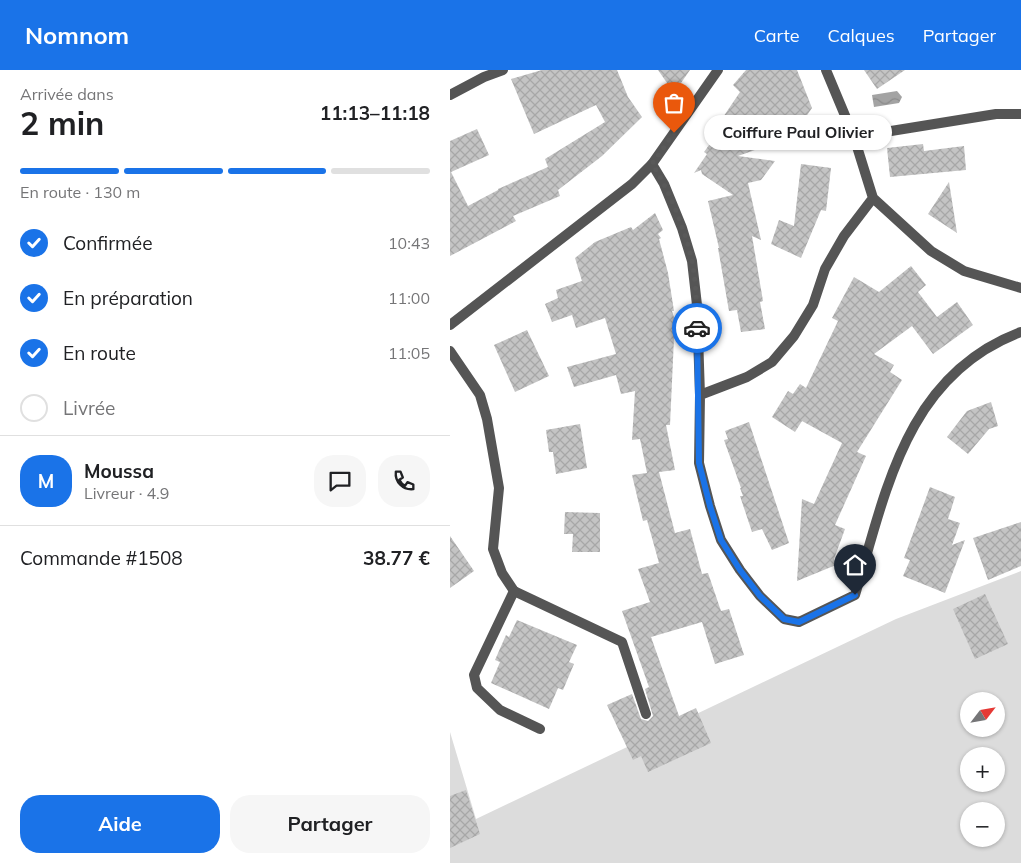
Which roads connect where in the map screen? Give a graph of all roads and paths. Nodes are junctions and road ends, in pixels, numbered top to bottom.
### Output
1 (503, 70) edge
2 (718, 70) edge
3 (826, 70) edge
4 (450, 95) edge
5 (1021, 114) edge
6 (854, 137) junction
7 (652, 164) junction
8 (873, 198) junction
9 (1021, 288) edge
10 (450, 325) edge
11 (1021, 332) edge
12 (450, 352) edge
13 (700, 395) junction
14 (514, 591) junction
15 (646, 714) dead end
16 (540, 729) dead end

1 - 4 street
2 - 7 street
3 - 6 street
5 - 6 street
6 - 8 street
7 - 10 street
7 - 13 street
8 - 9 street
8 - 13 street
11 - 13 street
12 - 14 street
14 - 15 street
14 - 16 street

